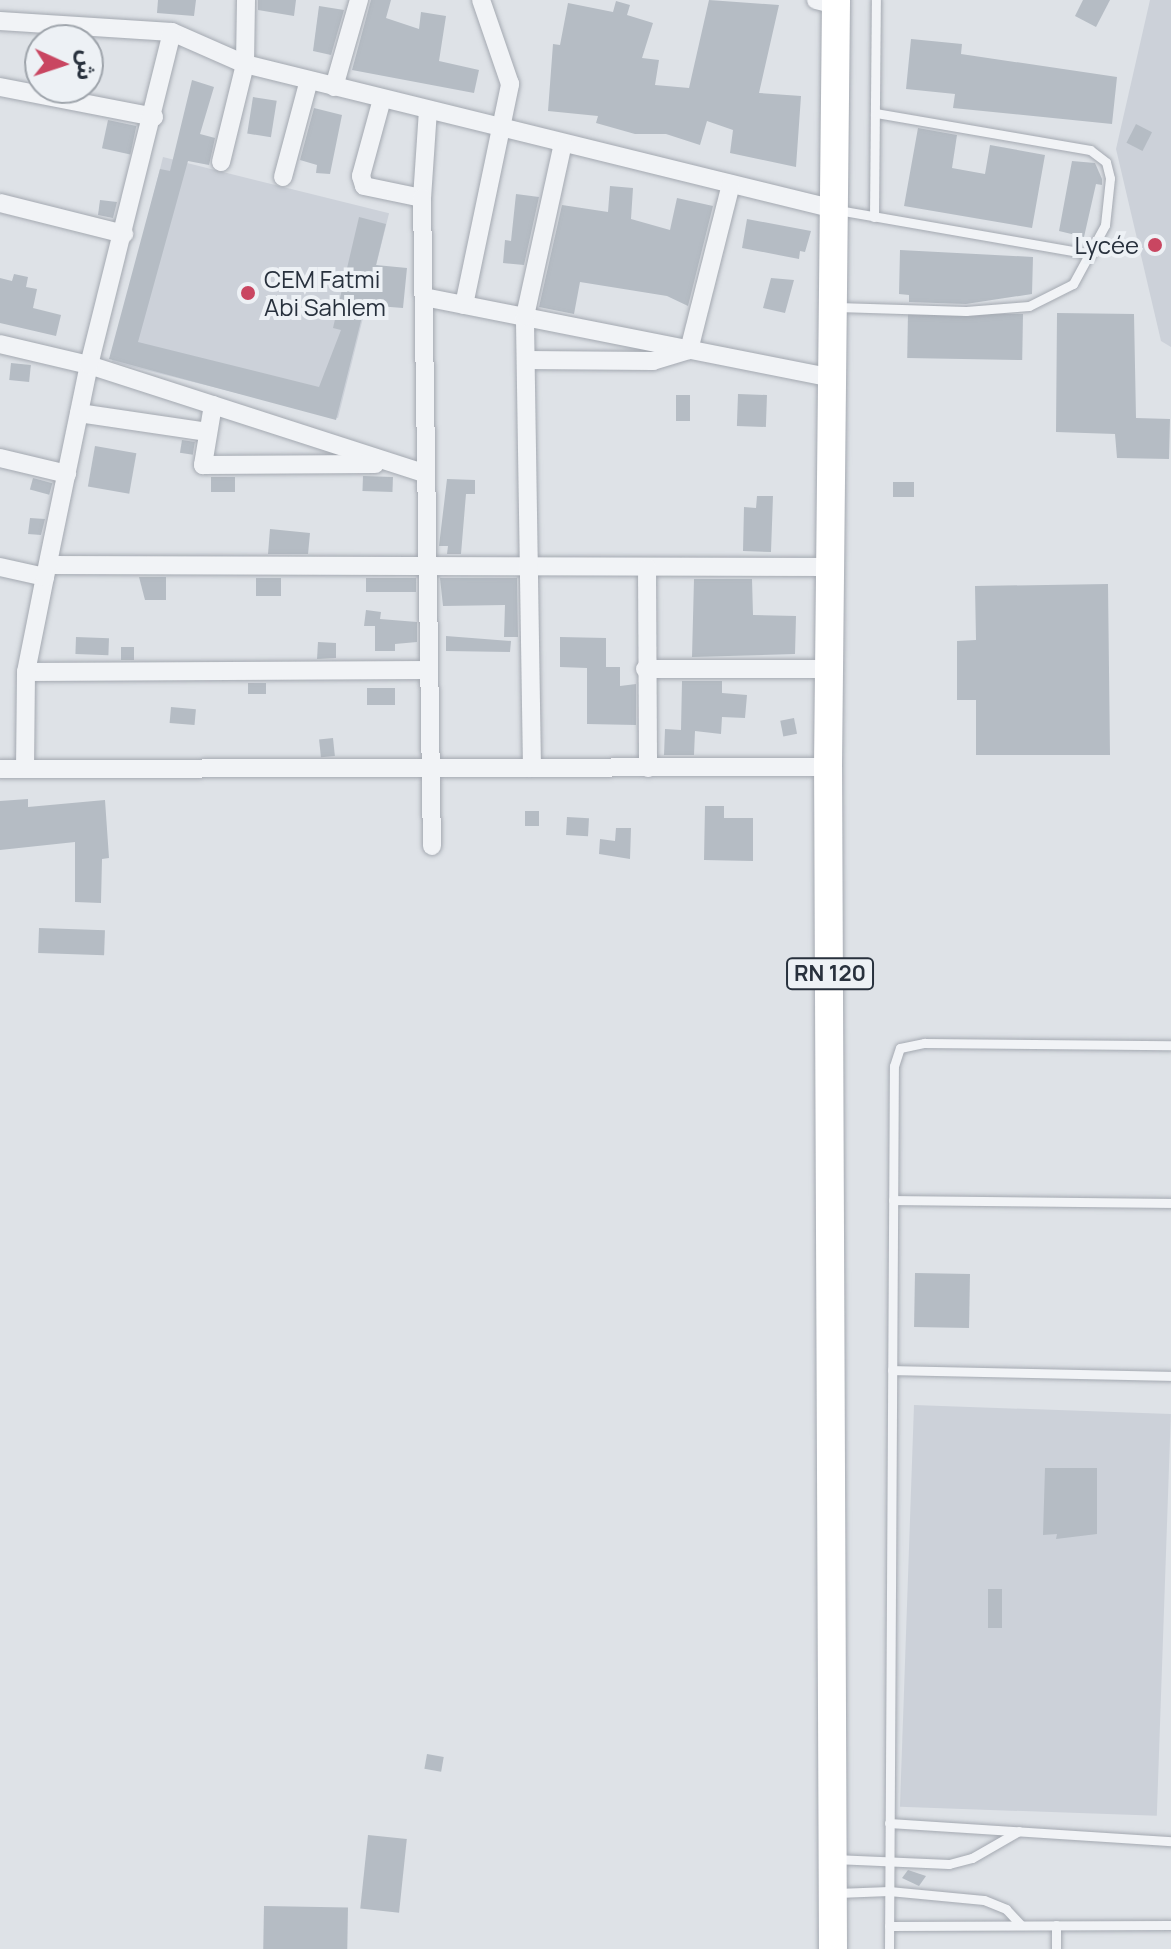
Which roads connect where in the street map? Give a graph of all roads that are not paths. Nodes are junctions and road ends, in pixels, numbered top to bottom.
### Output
1 (246, 0) edge
2 (359, 0) edge
3 (481, 0) edge
4 (876, 0) edge
5 (829, 2) edge
6 (0, 21) edge
7 (172, 32) junction
8 (245, 64) junction
9 (309, 80) junction
10 (0, 87) edge
11 (334, 87) junction
12 (382, 99) junction
13 (428, 110) junction
14 (875, 113) junction
15 (154, 117) junction
16 (505, 127) junction
17 (563, 143) junction
18 (221, 162) dead end
19 (283, 177) dead end
20 (731, 184) junction
21 (422, 198) junction
22 (0, 203) edge
23 (834, 209) junction
24 (874, 217) junction
25 (124, 234) junction
26 (1091, 254) junction
27 (424, 297) junction
28 (464, 305) junction
29 (833, 307) junction
30 (525, 316) junction
31 (0, 344) edge
32 (689, 350) junction
33 (526, 360) junction
34 (89, 365) junction
35 (832, 378) junction
36 (213, 405) junction
37 (79, 413) junction
38 (208, 432) junction
39 (0, 458) edge
40 (393, 463) junction
41 (67, 474) junction
42 (426, 474) junction
43 (0, 567) edge
44 (830, 567) junction
45 (647, 568) junction
46 (427, 569) junction
47 (532, 569) junction
48 (46, 571) junction
49 (645, 669) junction
50 (829, 669) junction
51 (429, 670) junction
52 (26, 672) junction
53 (828, 767) junction
54 (431, 768) junction
55 (532, 768) junction
56 (648, 768) junction
57 (0, 769) edge
58 (25, 769) junction
59 (432, 846) dead end
60 (1171, 1045) edge
61 (893, 1200) junction
62 (1171, 1203) edge
63 (892, 1370) junction
64 (1171, 1376) edge
65 (889, 1823) junction
66 (1019, 1831) junction
67 (1171, 1841) edge
68 (833, 1859) junction
69 (889, 1862) junction
70 (889, 1891) junction
71 (833, 1893) junction
72 (1021, 1925) junction
73 (1056, 1925) junction
74 (1171, 1925) edge
75 (889, 1926) junction
76 (833, 1949) edge
77 (889, 1949) edge
78 (1056, 1949) edge

1 - 8 street
2 - 11 street
3 - 16 street
4 - 14 lane
5 - 23 main road, RN 120
6 - 7 street
7 - 8 street
7 - 15 street
8 - 9 street
8 - 18 street
9 - 11 street
9 - 19 street
10 - 15 street
11 - 12 street
12 - 13 street
12 - 21 street
13 - 16 street
13 - 21 street
14 - 24 lane
14 - 26 lane
15 - 25 street
16 - 17 street
16 - 28 street
17 - 20 street
17 - 30 street
20 - 23 street
20 - 32 street
21 - 27 street
22 - 25 street
23 - 24 lane
23 - 29 main road, RN 120
24 - 26 lane
25 - 34 street
26 - 29 lane
27 - 28 street
27 - 42 street
28 - 30 street
29 - 35 main road, RN 120
30 - 32 street
30 - 33 street
31 - 34 street
32 - 33 street
32 - 35 street
33 - 47 street
34 - 36 street
34 - 37 street
35 - 44 main road, RN 120
36 - 38 street
36 - 40 street
37 - 38 street
37 - 41 street
38 - 40 street
39 - 41 street
40 - 42 street
41 - 48 street
42 - 46 street
43 - 48 street
44 - 45 street
44 - 50 main road, RN 120
45 - 47 street
45 - 49 street
46 - 47 street
46 - 48 street
46 - 51 street
47 - 55 street
48 - 52 street
49 - 50 street
49 - 56 street
50 - 53 main road, RN 120
51 - 52 street
51 - 54 street
52 - 58 street
53 - 56 street
53 - 68 main road, RN 120
54 - 55 street
54 - 58 street
54 - 59 street
55 - 56 street
57 - 58 street
60 - 61 lane
61 - 62 lane
61 - 63 lane
63 - 64 lane
63 - 65 lane
65 - 66 lane
65 - 69 lane
66 - 67 lane
66 - 69 lane
68 - 69 lane
68 - 71 main road, RN 120
69 - 70 lane
70 - 71 lane
70 - 72 lane
70 - 75 lane
71 - 76 main road, RN 120
72 - 73 lane
72 - 75 lane
73 - 74 lane
73 - 78 lane
75 - 77 lane

